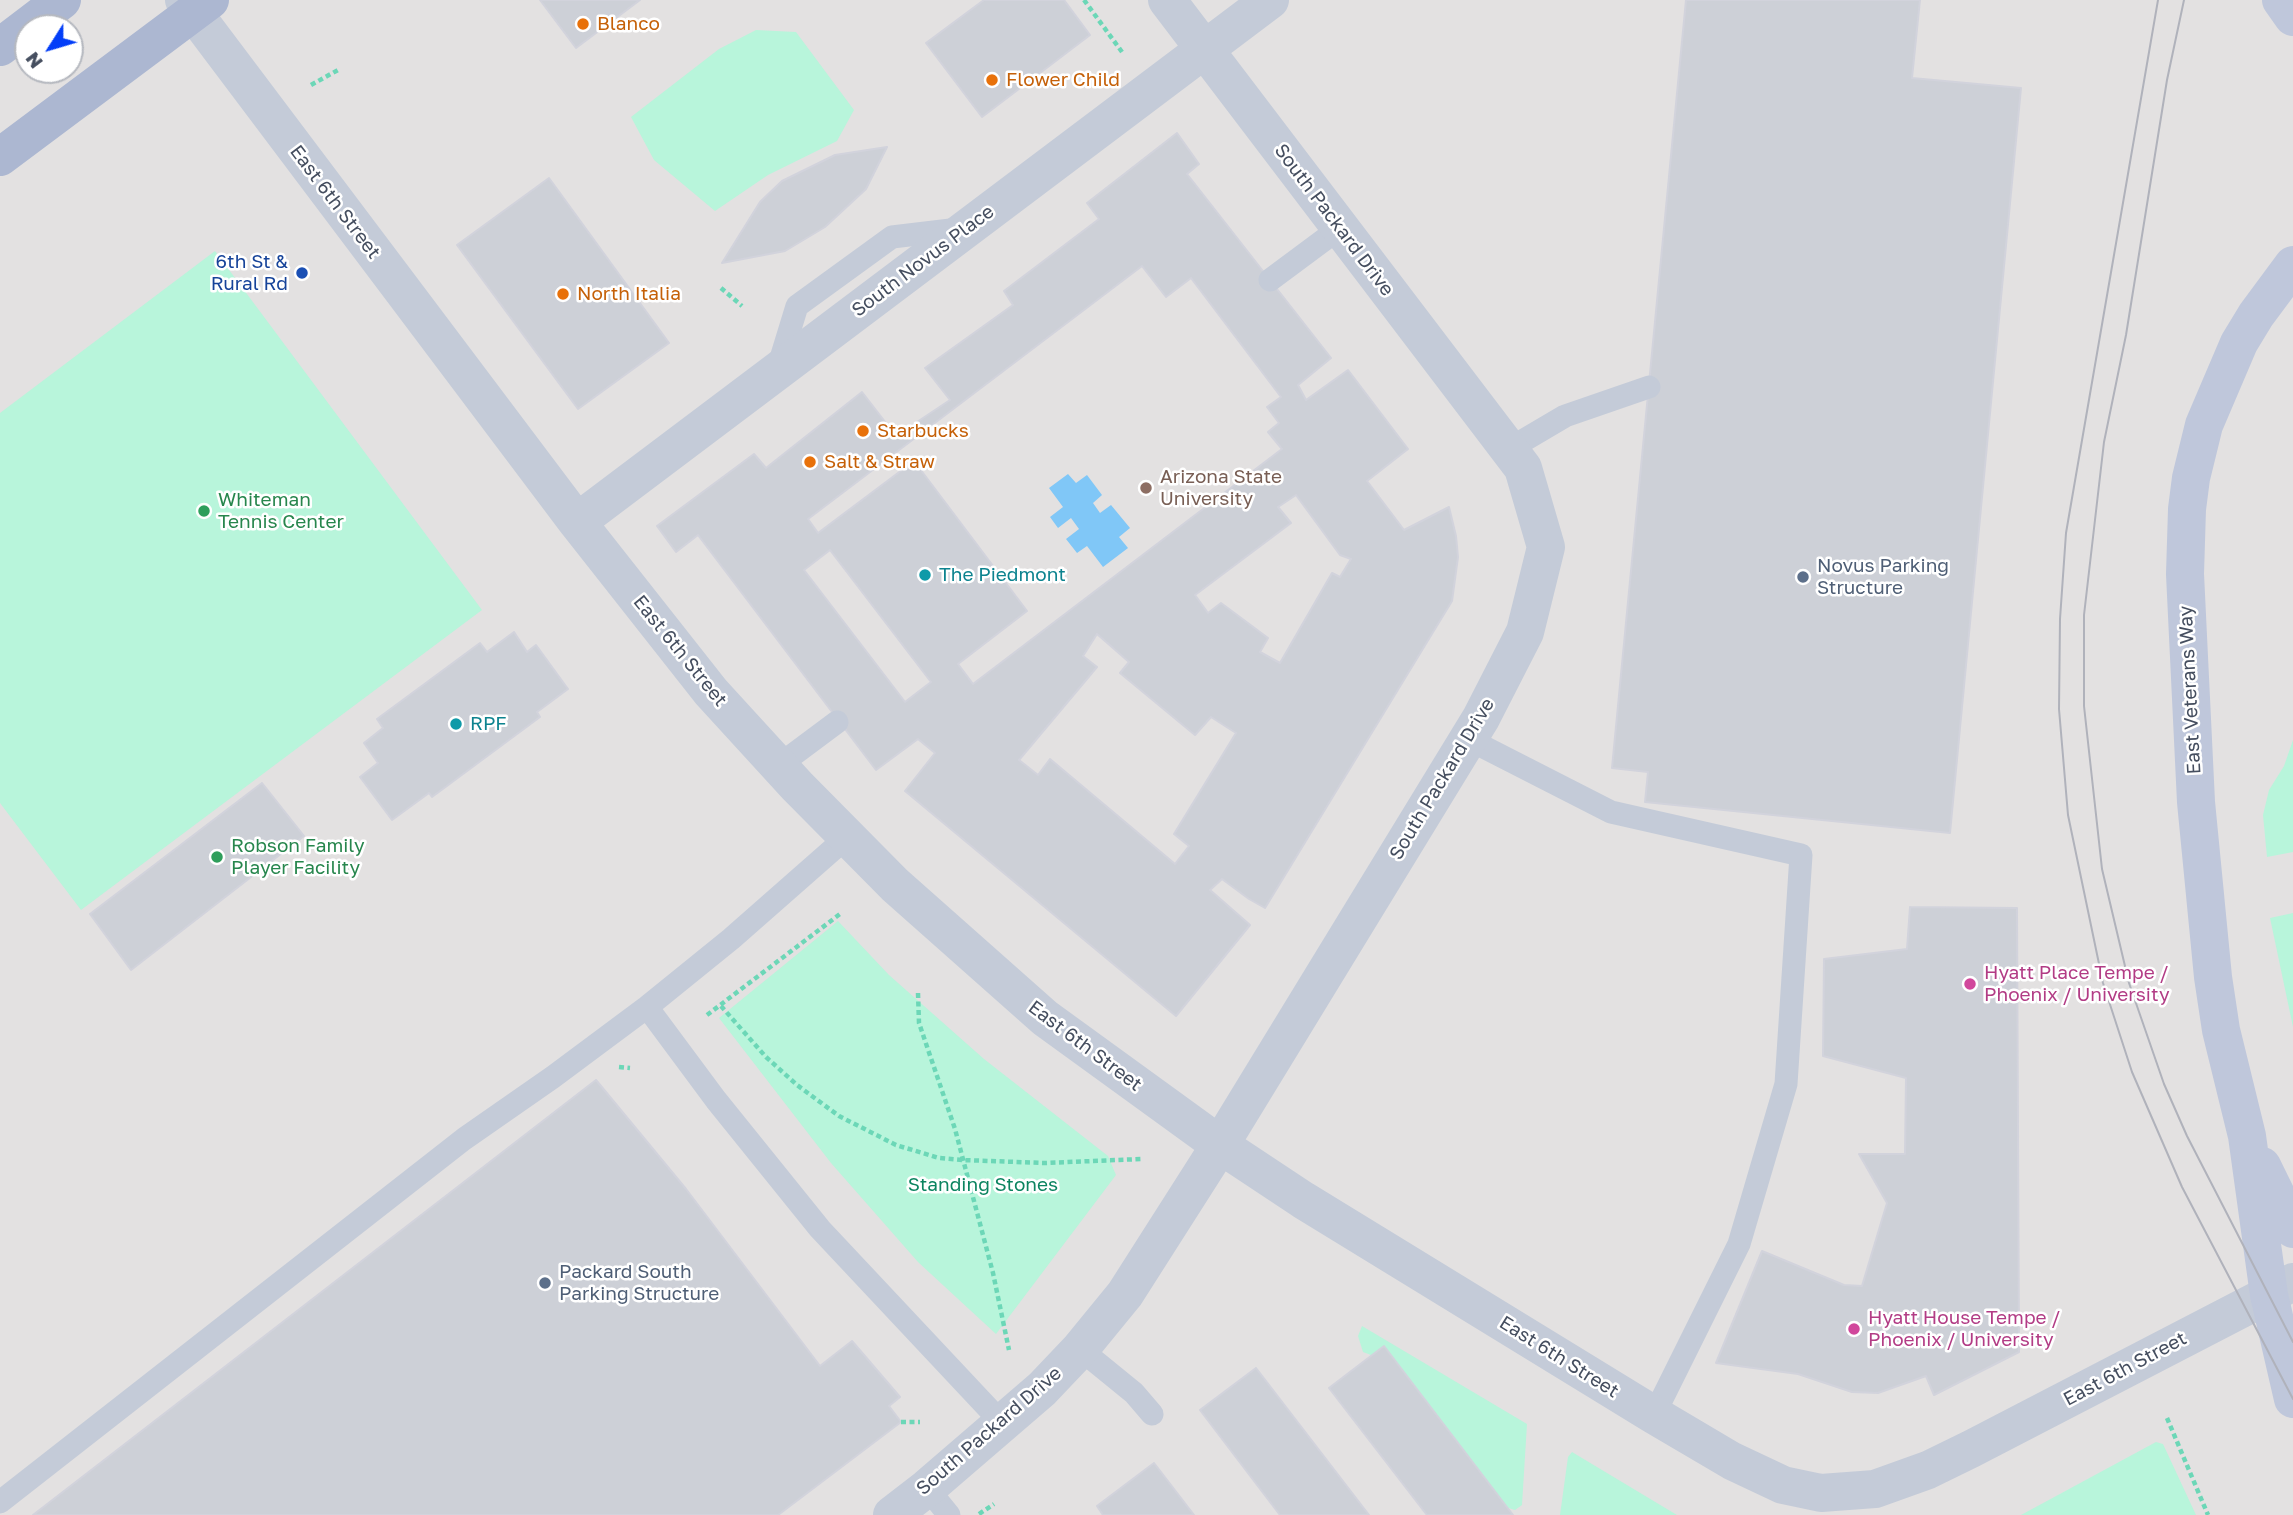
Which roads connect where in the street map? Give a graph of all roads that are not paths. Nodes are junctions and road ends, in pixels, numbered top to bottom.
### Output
1 (62, 0) edge
2 (1167, 0) edge
3 (1270, 0) edge
4 (2281, 0) edge
5 (196, 4) edge
6 (2293, 17) edge
7 (0, 47) edge
8 (1203, 49) junction
9 (0, 157) edge
10 (1340, 228) junction
11 (2293, 265) edge
12 (1270, 280) dead end
13 (1649, 387) dead end
14 (1509, 450) junction
15 (577, 522) junction
16 (837, 722) dead end
17 (1468, 739) junction
18 (778, 766) junction
19 (847, 837) junction
20 (647, 1007) junction
21 (2247, 1136) junction
22 (1220, 1144) junction
23 (2293, 1229) edge
24 (2281, 1288) edge
25 (1080, 1349) junction
26 (2293, 1399) edge
27 (1152, 1414) dead end
28 (1654, 1416) junction
29 (1003, 1424) junction
30 (0, 1502) edge
31 (938, 1502) edge
32 (892, 1515) edge

1 - 7 main road
2 - 8 street, South Packard Drive
3 - 8 street, South Novus Place
4 - 6 street
5 - 9 main road
5 - 15 street, East 6th Street
8 - 10 street, South Packard Drive
8 - 15 street, South Novus Place
10 - 12 lane
10 - 14 street, South Packard Drive
11 - 21 street, East Veterans Way
13 - 14 lane
14 - 17 street, South Packard Drive
15 - 18 street, East 6th Street
16 - 18 lane
17 - 22 street, South Packard Drive
17 - 28 lane
18 - 19 street, East 6th Street
19 - 20 lane
19 - 22 street, East 6th Street
20 - 29 lane
20 - 30 lane
21 - 23 street, East Veterans Way
21 - 24 street, East Veterans Way
22 - 25 street, South Packard Drive
22 - 28 street, East 6th Street
24 - 26 street, East Veterans Way
24 - 28 street, East 6th Street
25 - 27 lane
25 - 29 street, South Packard Drive
29 - 31 street, South Packard Drive
31 - 32 street, South Packard Drive

